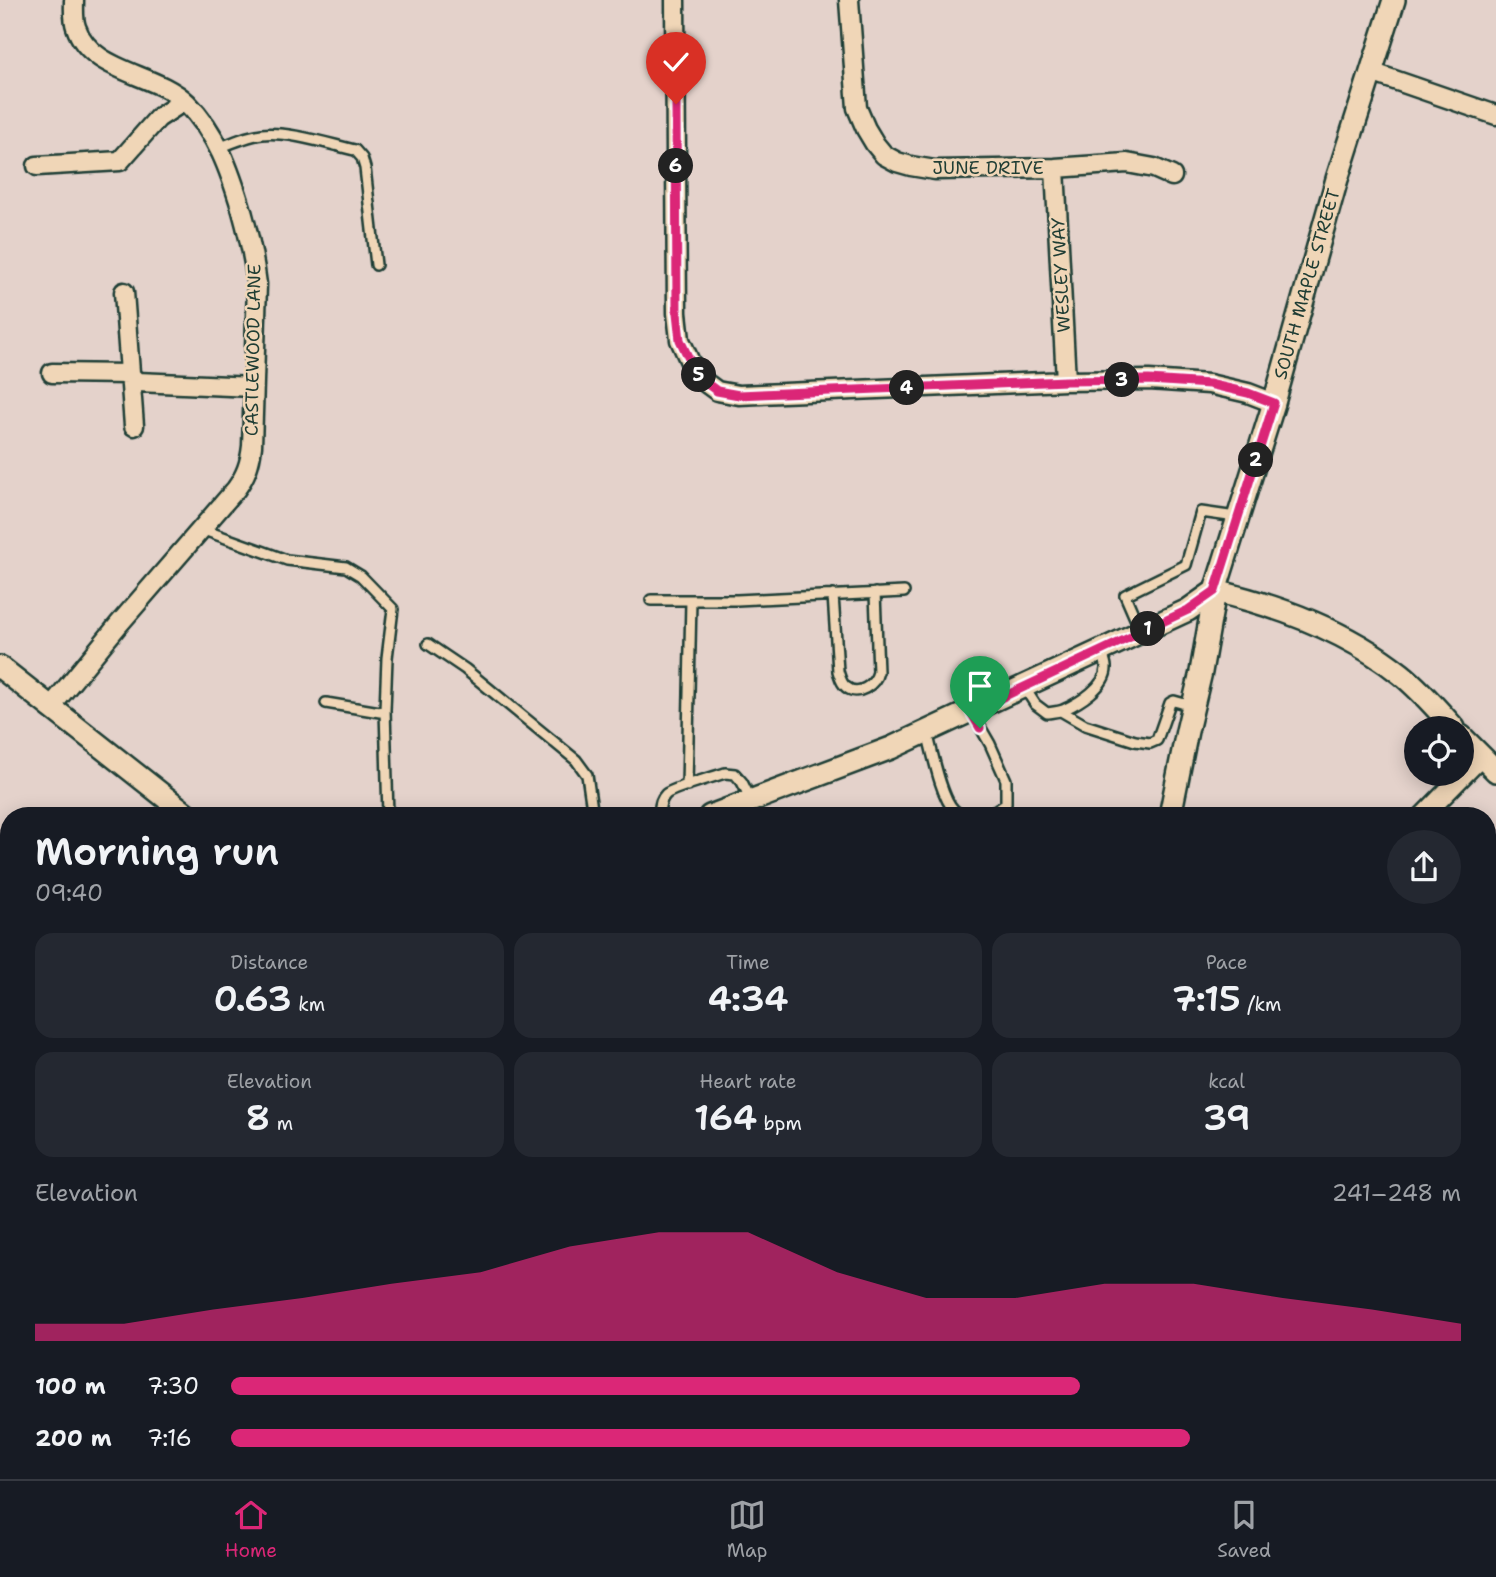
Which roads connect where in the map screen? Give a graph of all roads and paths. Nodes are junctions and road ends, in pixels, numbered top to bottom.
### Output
1 (74, 0) edge
2 (675, 0) edge
3 (849, 0) edge
4 (1394, 0) edge
5 (1371, 72) junction
6 (184, 101) junction
7 (1496, 115) edge
8 (219, 148) junction
9 (37, 166) dead end
10 (1055, 168) junction
11 (1172, 176) dead end
12 (376, 265) dead end
13 (124, 292) dead end
14 (52, 373) dead end
15 (130, 374) junction
16 (1066, 381) junction
17 (253, 387) junction
18 (1274, 403) junction
19 (134, 426) dead end
20 (1238, 518) junction
21 (201, 529) junction
22 (1215, 591) junction
23 (904, 592) dead end
24 (875, 593) junction
25 (833, 595) junction
26 (651, 600) dead end
27 (691, 600) junction
28 (1141, 632) junction
29 (428, 644) dead end
30 (1101, 651) junction
31 (0, 667) edge
32 (1024, 687) junction
33 (326, 704) dead end
34 (1192, 706) junction
35 (50, 708) junction
36 (385, 710) junction
37 (1061, 711) junction
38 (971, 712) junction
39 (1443, 716) edge
40 (927, 732) junction
41 (1474, 749) edge
42 (1489, 764) edge
43 (687, 786) junction
44 (751, 800) junction
45 (177, 807) edge
46 (388, 807) edge
47 (592, 807) edge
48 (660, 807) edge
49 (733, 807) edge
50 (952, 807) edge
51 (1002, 807) edge
52 (1172, 807) edge
53 (1434, 807) edge

1 - 6 street, CASTLEWOOD LANE
2 - 16 street
3 - 10 street, JUNE DRIVE
4 - 5 street, SOUTH MAPLE STREET
5 - 7 street
5 - 18 street, SOUTH MAPLE STREET
6 - 8 street, CASTLEWOOD LANE
6 - 9 street
8 - 12 lane
8 - 17 street, CASTLEWOOD LANE
10 - 11 street, JUNE DRIVE
10 - 16 street, WESLEY WAY
13 - 15 street
14 - 15 street
15 - 17 street
15 - 19 street
16 - 18 street
17 - 21 street, CASTLEWOOD LANE
18 - 20 street, SOUTH MAPLE STREET
20 - 22 street, SOUTH MAPLE STREET
20 - 28 lane
21 - 35 street, CASTLEWOOD LANE
21 - 36 lane
22 - 28 street
22 - 34 street, SOUTH MAPLE STREET
22 - 39 street
23 - 24 lane
24 - 25 lane
24 - 25 lane
25 - 27 lane
26 - 27 lane
27 - 43 lane
28 - 30 street
29 - 47 lane
30 - 32 street
30 - 37 lane
31 - 35 street
32 - 37 lane
32 - 38 street
33 - 36 lane
34 - 37 lane
34 - 52 street, SOUTH MAPLE STREET
35 - 45 street
36 - 46 lane
38 - 40 street
38 - 51 lane
40 - 44 street
40 - 50 lane
41 - 42 street
42 - 53 street
43 - 44 lane
43 - 48 lane
44 - 49 street

